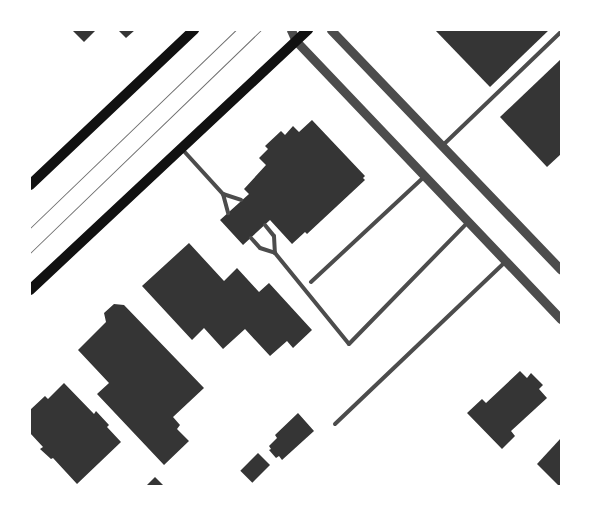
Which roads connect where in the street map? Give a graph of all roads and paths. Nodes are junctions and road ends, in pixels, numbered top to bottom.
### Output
1 (194, 30) edge
2 (291, 30) edge
3 (308, 30) edge
4 (331, 30) edge
5 (561, 32) edge
6 (296, 41) junction
7 (442, 146) junction
8 (182, 148) junction
9 (425, 176) junction
10 (30, 185) edge
11 (223, 194) junction
12 (241, 200) dead end
13 (228, 213) dead end
14 (468, 222) junction
15 (265, 225) dead end
16 (251, 238) dead end
17 (275, 253) junction
18 (506, 261) junction
19 (561, 270) edge
20 (311, 282) dead end
21 (30, 290) edge
22 (561, 318) edge
23 (335, 424) dead end

1 - 10 main road
2 - 6 street
3 - 6 main road
4 - 7 street
5 - 7 lane
6 - 8 main road
6 - 9 street
7 - 19 street
8 - 11 lane
8 - 21 main road
9 - 14 street
9 - 20 lane
11 - 12 lane
11 - 13 lane
14 - 17 lane
14 - 18 street
15 - 17 lane
16 - 17 lane
18 - 22 street
18 - 23 lane

